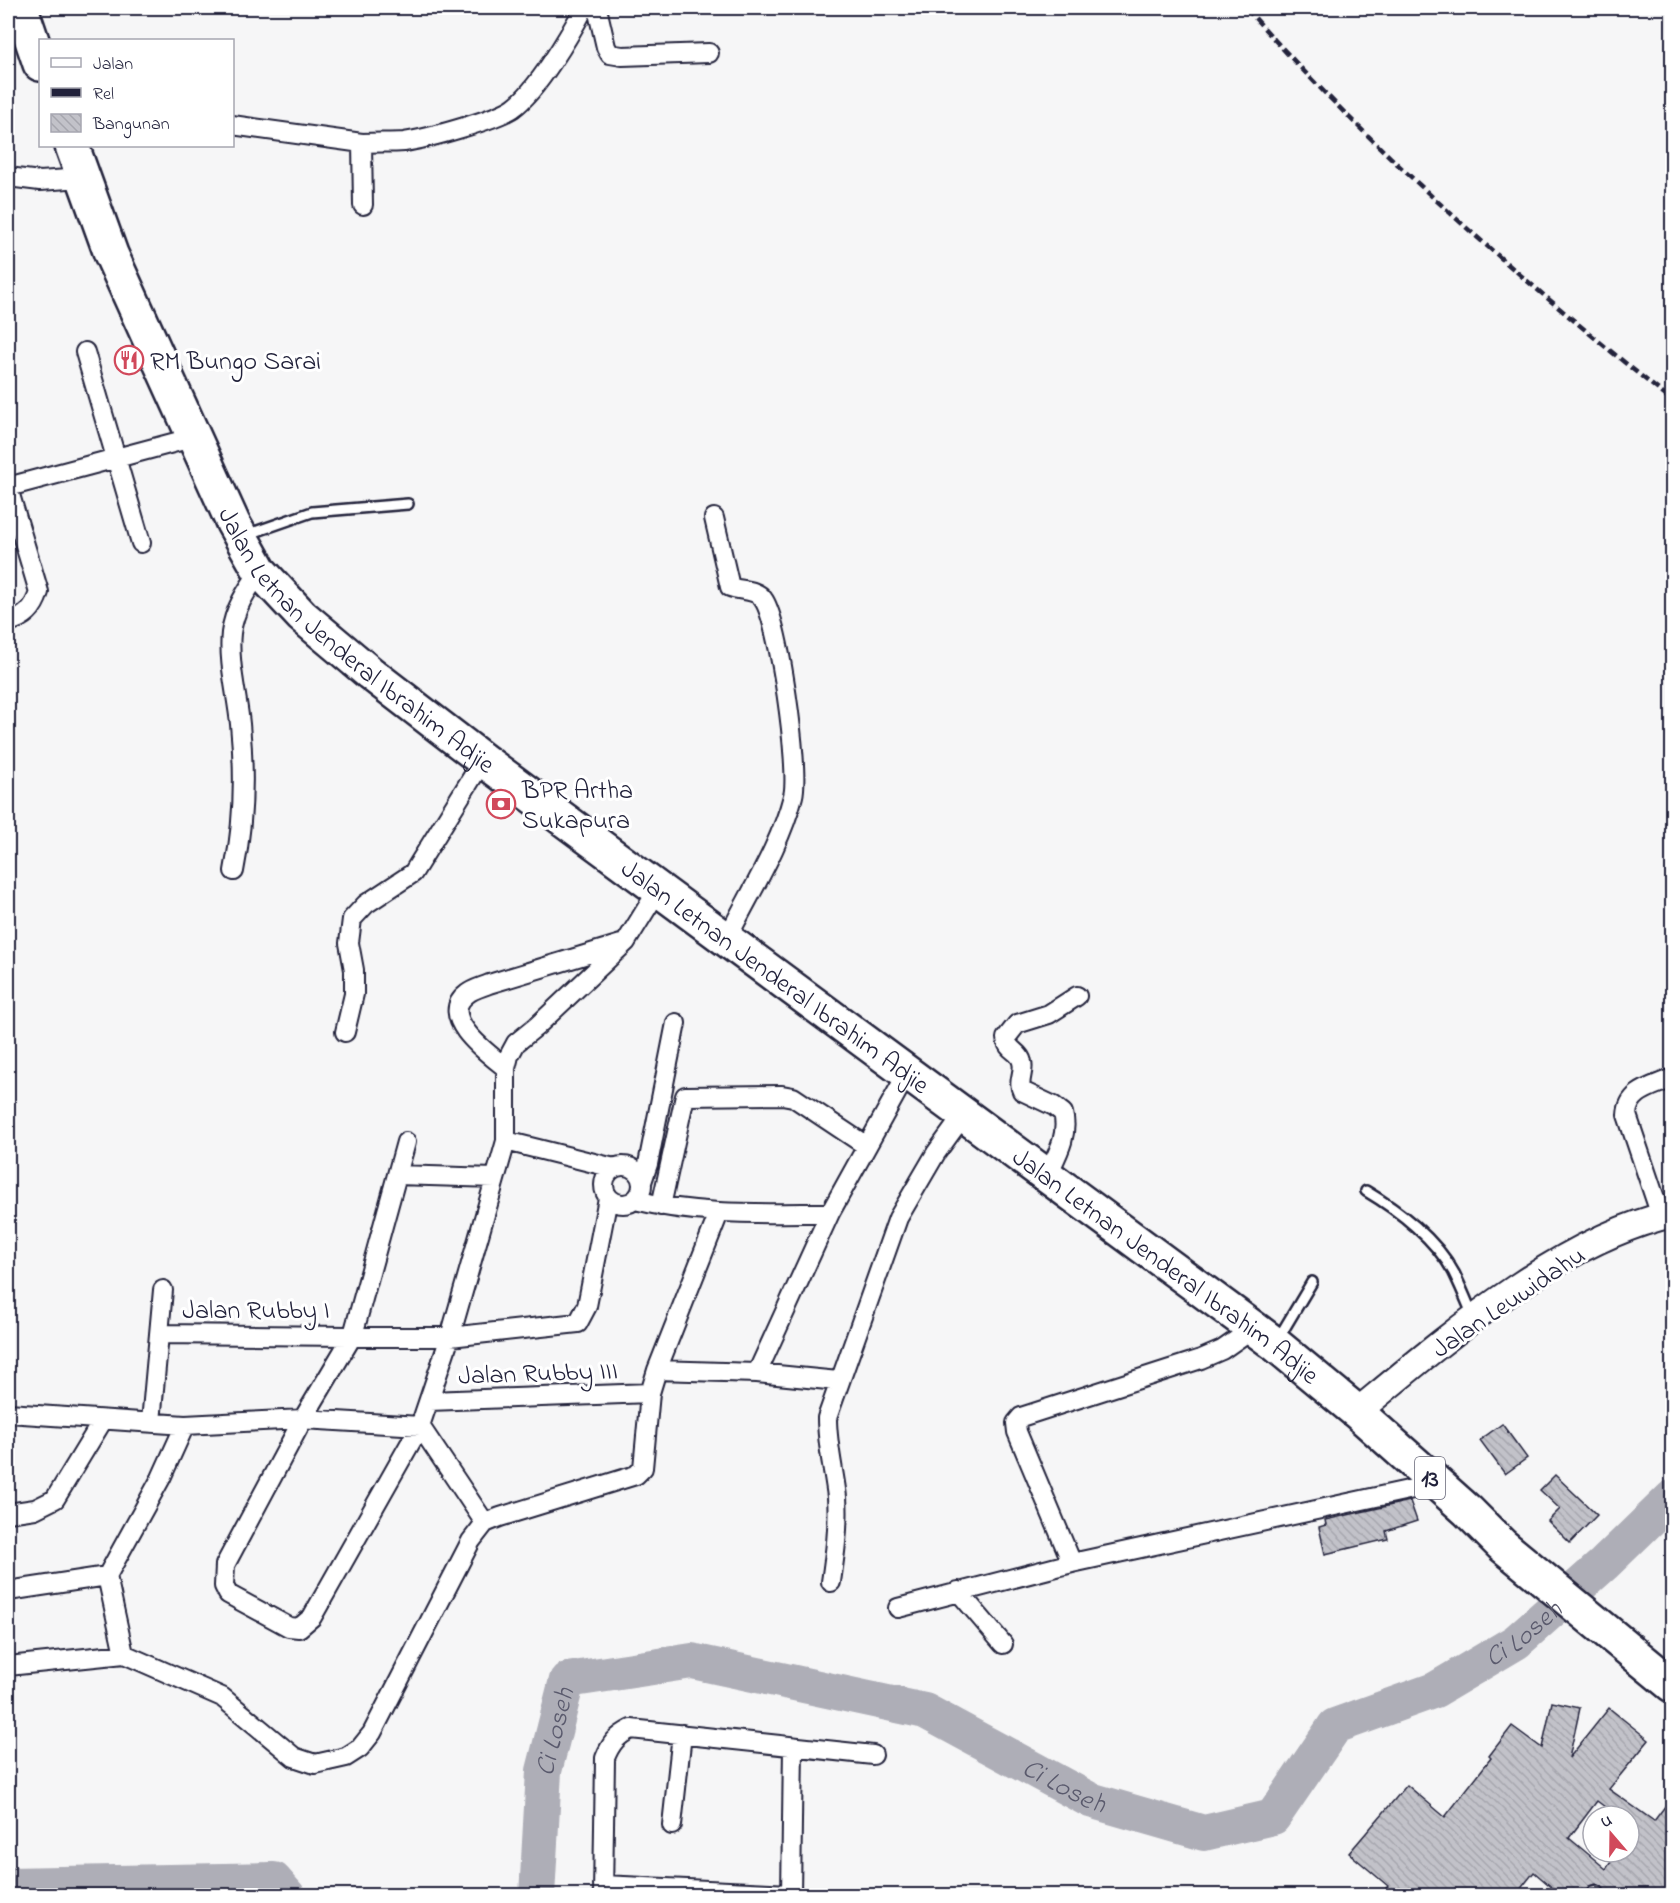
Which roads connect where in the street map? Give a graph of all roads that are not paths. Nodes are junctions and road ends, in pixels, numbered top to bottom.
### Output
1 (21, 8) edge
2 (584, 8) edge
3 (597, 8) edge
4 (709, 53) dead end
5 (39, 61) edge
6 (234, 125) edge
7 (362, 143) junction
8 (72, 147) edge
9 (8, 177) edge
10 (82, 178) junction
11 (363, 205) dead end
12 (85, 352) dead end
13 (195, 437) junction
14 (114, 457) junction
15 (9, 495) edge
16 (408, 504) dead end
17 (714, 518) dead end
18 (241, 536) junction
19 (141, 543) dead end
20 (260, 571) junction
21 (8, 622) edge
22 (483, 759) junction
23 (234, 870) dead end
24 (658, 890) junction
25 (726, 940) junction
26 (626, 942) junction
27 (1077, 996) dead end
28 (676, 1023) dead end
29 (345, 1032) dead end
30 (506, 1068) junction
31 (908, 1072) junction
32 (1670, 1079) dead end
33 (661, 1096) junction
34 (686, 1096) junction
35 (965, 1113) junction
36 (506, 1141) junction
37 (405, 1142) dead end
38 (866, 1145) junction
39 (614, 1168) junction
40 (1048, 1174) junction
41 (397, 1175) junction
42 (495, 1178) junction
43 (642, 1182) junction
44 (1366, 1191) dead end
45 (608, 1198) junction
46 (636, 1200) junction
47 (662, 1206) junction
48 (719, 1213) junction
49 (830, 1213) junction
50 (1667, 1215) edge
51 (1312, 1282) dead end
52 (164, 1290) dead end
53 (1474, 1319) junction
54 (159, 1334) junction
55 (353, 1335) junction
56 (1263, 1336) junction
57 (450, 1337) junction
58 (657, 1370) junction
59 (757, 1373) junction
60 (838, 1381) junction
61 (650, 1393) junction
62 (429, 1401) junction
63 (1357, 1412) junction
64 (8, 1413) edge
65 (303, 1419) junction
66 (103, 1420) junction
67 (151, 1422) junction
68 (185, 1425) junction
69 (420, 1426) junction
70 (1436, 1484) junction
71 (8, 1513) edge
72 (485, 1523) junction
73 (1072, 1563) junction
74 (107, 1576) junction
75 (831, 1582) dead end
76 (8, 1591) edge
77 (958, 1591) junction
78 (898, 1608) dead end
79 (1003, 1644) dead end
80 (124, 1654) junction
81 (8, 1666) edge
82 (1667, 1681) edge
83 (682, 1734) junction
84 (793, 1747) junction
85 (873, 1755) dead end
86 (672, 1825) dead end
87 (603, 1890) edge
88 (791, 1895) edge

1 - 5 highway
2 - 7 street
3 - 4 street
6 - 7 street
7 - 11 street
8 - 10 highway, Jalan Letnan Jenderal Ibrahim Adjie / 13
9 - 10 street
10 - 13 highway, Jalan Letnan Jenderal Ibrahim Adjie / 13
12 - 14 street
13 - 14 street
13 - 18 highway, Jalan Letnan Jenderal Ibrahim Adjie / 13
14 - 15 street
14 - 19 street
15 - 21 street
16 - 18 lane
17 - 25 street
18 - 20 highway, Jalan Letnan Jenderal Ibrahim Adjie / 13
20 - 22 highway, Jalan Letnan Jenderal Ibrahim Adjie / 13
20 - 23 street
22 - 24 highway, Jalan Letnan Jenderal Ibrahim Adjie / 13
22 - 29 street
24 - 25 highway, Jalan Letnan Jenderal Ibrahim Adjie / 13
24 - 26 street
25 - 31 highway, Jalan Letnan Jenderal Ibrahim Adjie / 13
26 - 30 street
26 - 30 street
27 - 40 street
28 - 33 street
30 - 36 street
31 - 35 highway, Jalan Letnan Jenderal Ibrahim Adjie / 13
31 - 38 street
32 - 50 street
33 - 34 street
33 - 43 street
34 - 38 street
34 - 47 street
35 - 40 highway, Jalan Letnan Jenderal Ibrahim Adjie / 13
35 - 60 street
36 - 39 street
36 - 42 street
37 - 41 street
38 - 49 street
39 - 43 street
39 - 45 street
40 - 56 highway, Jalan Letnan Jenderal Ibrahim Adjie / 13
41 - 42 street
41 - 55 street
42 - 57 street
43 - 46 street
44 - 53 lane
45 - 46 street
45 - 57 street, Jalan Rubby I
46 - 47 street
47 - 48 street
48 - 49 street
48 - 58 street
49 - 59 street
50 - 53 street, Jalan Leuwidahu
51 - 56 lane
52 - 54 street
53 - 63 street, Jalan Leuwidahu
54 - 55 street, Jalan Rubby I
54 - 67 street
55 - 57 street, Jalan Rubby I
55 - 65 street
56 - 63 highway, Jalan Letnan Jenderal Ibrahim Adjie / 13
56 - 73 street
57 - 62 street
58 - 59 street
58 - 61 street
59 - 60 street
60 - 75 street
61 - 62 street, Jalan Rubby III
61 - 72 street
62 - 69 street
63 - 70 highway, 13
64 - 66 street
65 - 68 street
65 - 69 street
65 - 69 street
66 - 67 street
66 - 71 street
67 - 68 street
68 - 74 street
69 - 72 street
70 - 73 street
70 - 82 highway, 13
72 - 80 street
73 - 77 street
74 - 76 street
74 - 80 street
77 - 78 street
77 - 79 street
80 - 81 street
83 - 84 street
83 - 86 street
83 - 87 street
84 - 85 street
84 - 88 street
87 - 88 street

